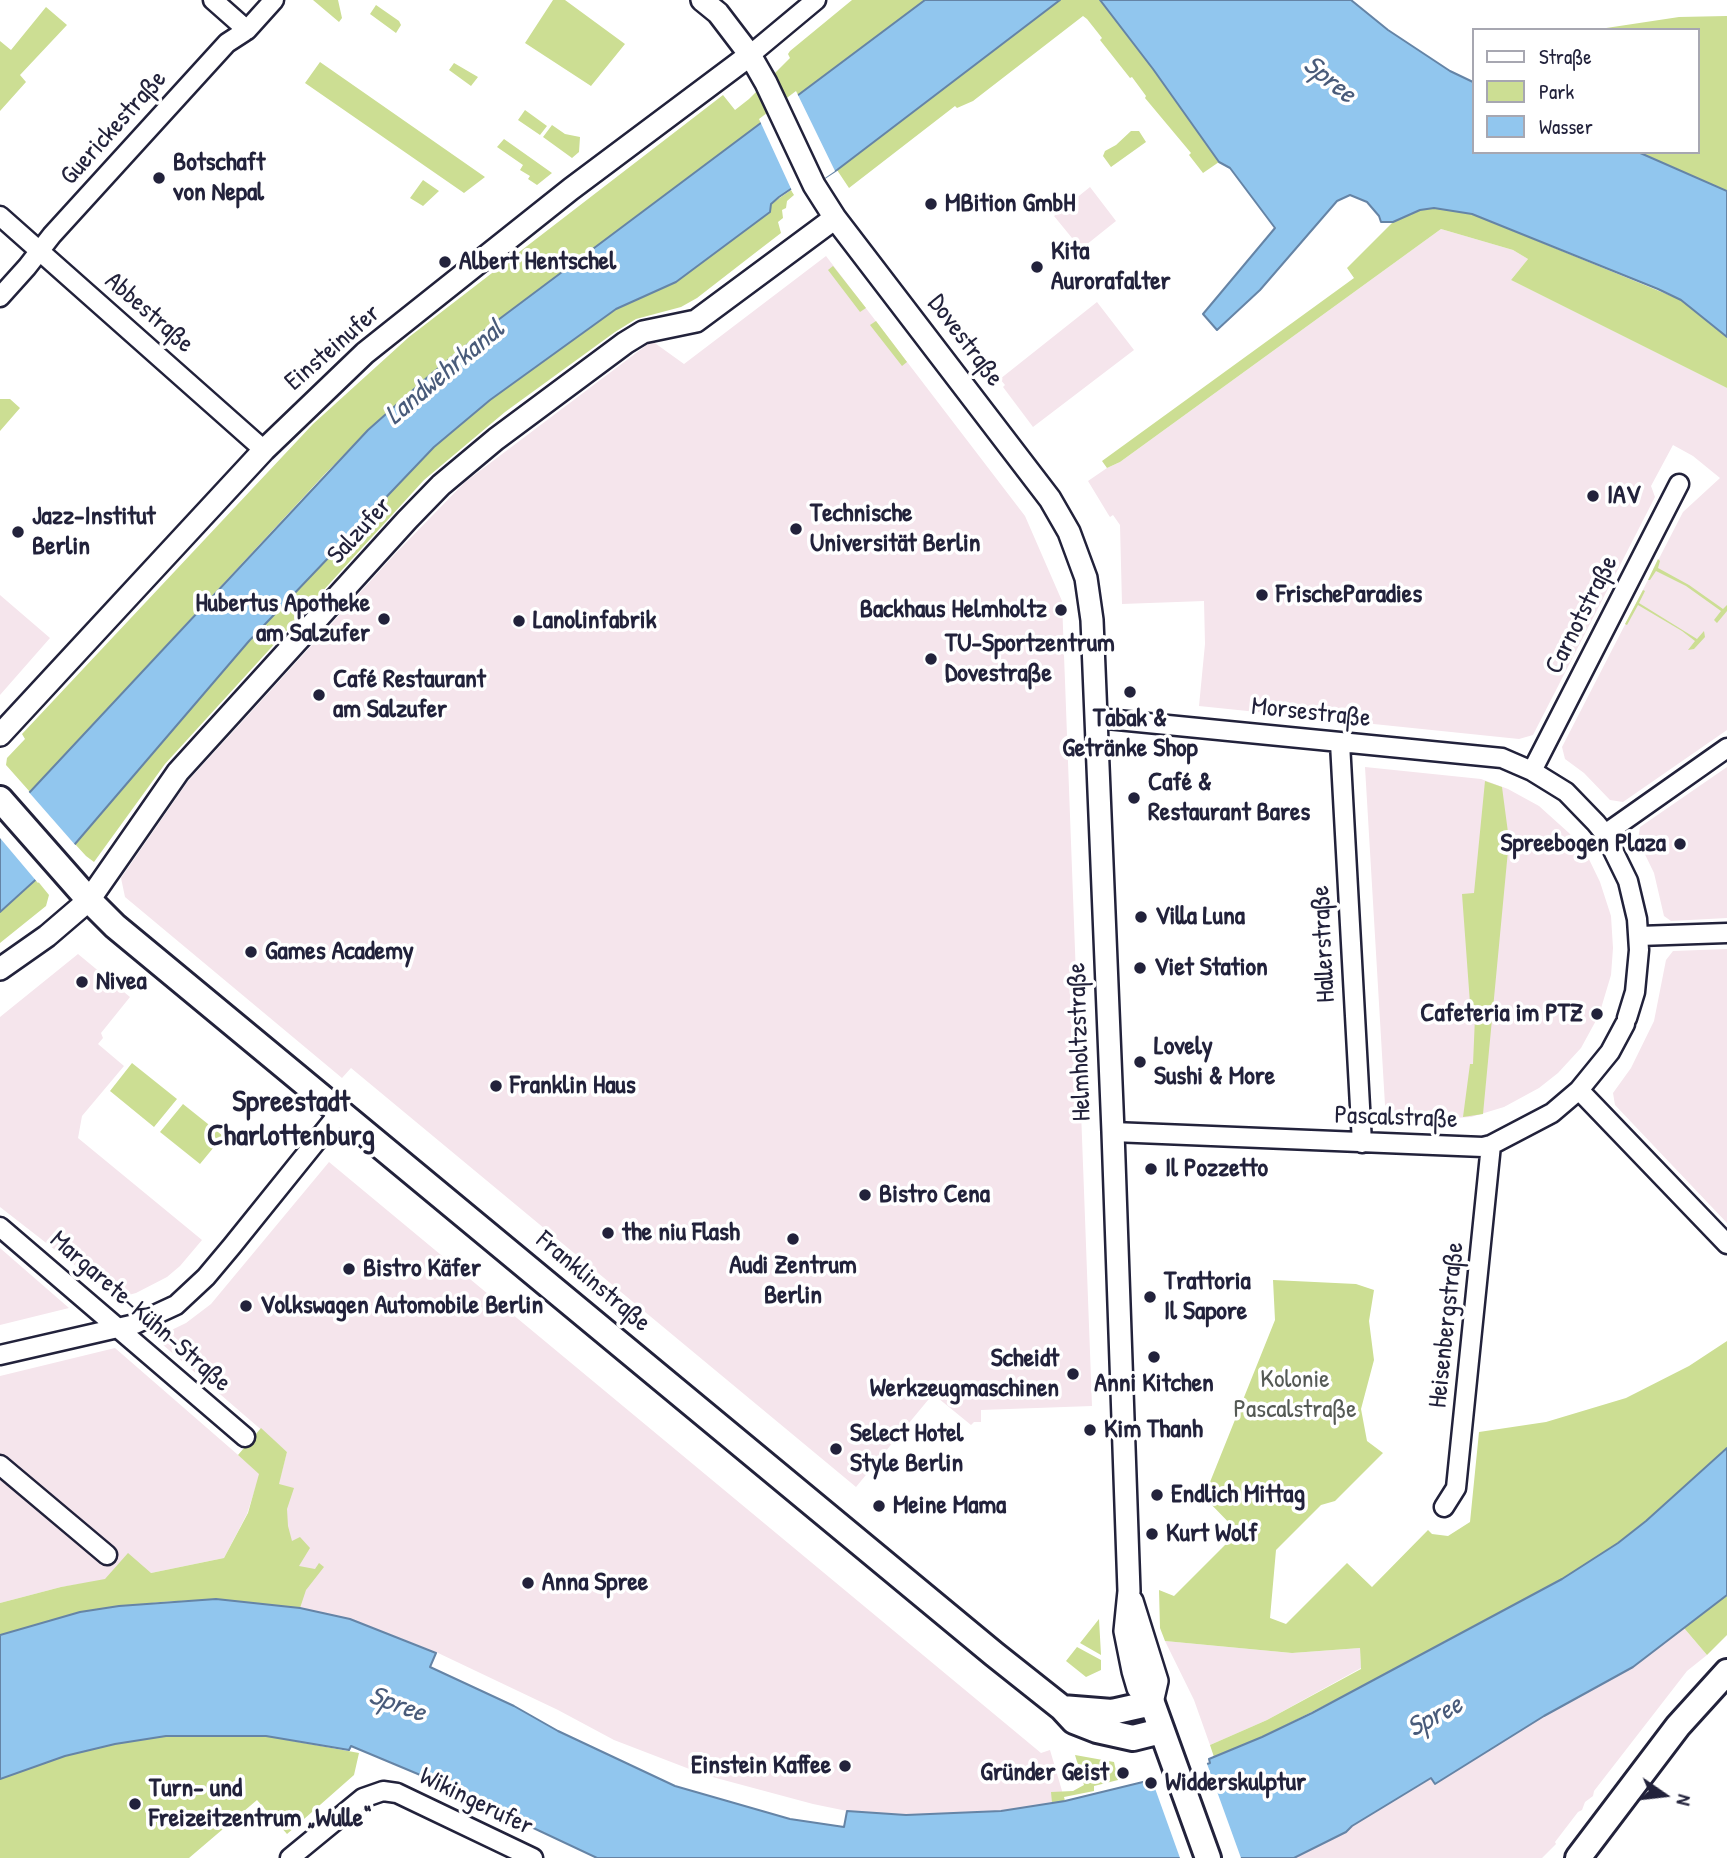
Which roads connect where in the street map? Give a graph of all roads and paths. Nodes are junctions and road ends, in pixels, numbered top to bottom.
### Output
1 (213, 0) edge
2 (274, 0) edge
3 (702, 0) edge
4 (816, 0) edge
5 (247, 30) junction
6 (750, 55) junction
7 (0, 216) edge
8 (835, 218) junction
9 (39, 251) junction
10 (0, 297) edge
11 (264, 450) junction
12 (1679, 484) dead end
13 (1050, 499) joint
14 (1097, 718) junction
15 (0, 735) edge
16 (1340, 743) junction
17 (1727, 748) edge
18 (1526, 768) junction
19 (0, 799) edge
20 (1605, 834) junction
21 (89, 900) junction
22 (1727, 933) edge
23 (1639, 936) junction
24 (0, 969) edge
25 (1579, 1090) junction
26 (340, 1112) junction
27 (1113, 1132) junction
28 (1362, 1143) junction
29 (1491, 1145) junction
30 (0, 1227) edge
31 (1727, 1244) edge
32 (117, 1328) junction
33 (0, 1355) edge
34 (245, 1437) dead end
35 (0, 1465) edge
36 (1444, 1507) dead end
37 (107, 1555) dead end
38 (1727, 1672) edge
39 (1717, 1700) edge
40 (1152, 1703) junction
41 (1062, 1708) junction
42 (1161, 1731) junction
43 (290, 1858) edge
44 (533, 1858) edge
45 (1208, 1858) edge
46 (1578, 1858) edge

1 - 5 street
2 - 5 street, Guerickestraße
3 - 6 street, Dovestraße
4 - 6 street
5 - 9 street, Guerickestraße
6 - 8 street, Dovestraße
6 - 11 street, Einsteinufer
7 - 9 street, Abbestraße
8 - 13 street, Dovestraße
8 - 21 street, Salzufer
9 - 10 street, Guerickestraße
9 - 11 street, Abbestraße
11 - 15 street, Einsteinufer
12 - 18 street, Carnotstraße
13 - 14 street, Helmholtzstraße
14 - 16 street, Morsestraße
14 - 27 street, Helmholtzstraße
16 - 18 street, Morsestraße
16 - 28 street, Hallerstraße
17 - 20 street
18 - 20 street, Pascalstraße
19 - 21 main road, Franklinstraße
20 - 23 street, Pascalstraße
21 - 24 street, Salzufer
21 - 26 main road, Franklinstraße
22 - 23 street
23 - 25 street, Pascalstraße
25 - 29 street, Pascalstraße
25 - 31 street
26 - 32 street
26 - 41 main road, Franklinstraße
27 - 28 street, Pascalstraße
27 - 40 street, Helmholtzstraße
28 - 29 street, Pascalstraße
29 - 36 street, Heisenbergstraße
30 - 32 street, Margarete-Kühn-Straße
32 - 33 street
32 - 34 street, Margarete-Kühn-Straße
35 - 37 street
38 - 39 main road
39 - 46 main road
40 - 41 main road
40 - 42 main road, Helmholtzstraße
41 - 42 main road, Franklinstraße
42 - 45 main road, Helmholtzstraße
43 - 44 street, Wikingerufer

